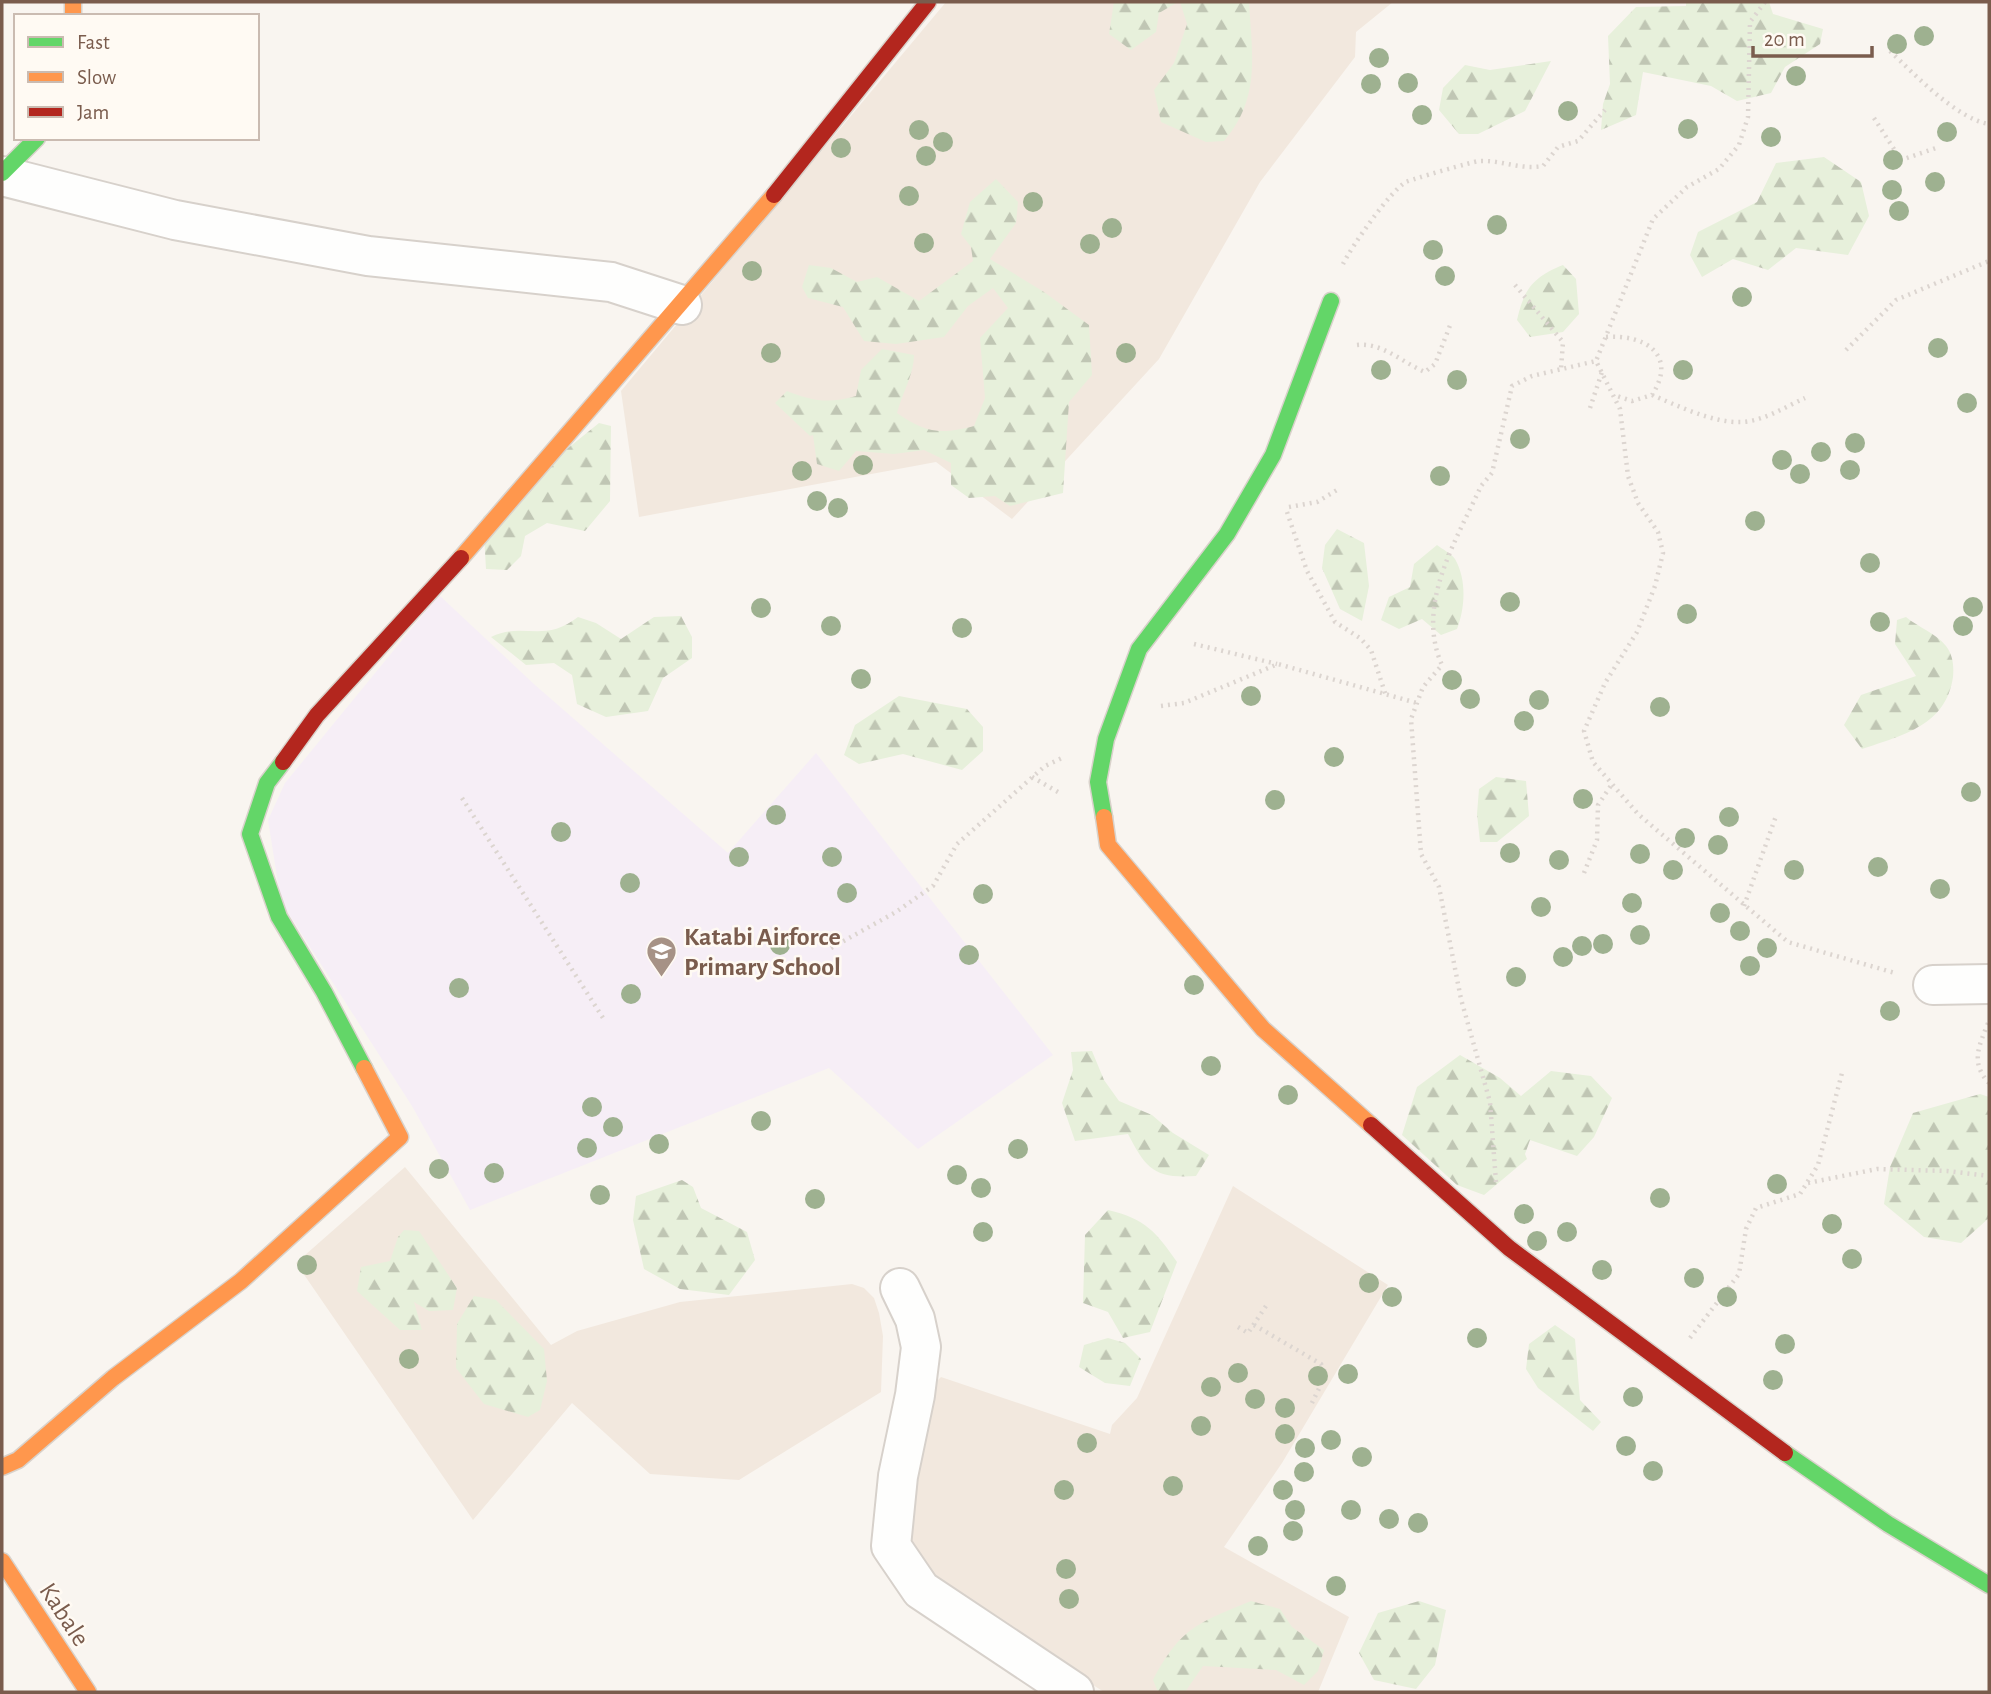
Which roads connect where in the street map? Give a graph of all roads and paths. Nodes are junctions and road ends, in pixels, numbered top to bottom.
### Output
1 (928, 2) edge
2 (1765, 2) edge
3 (1890, 51) dead end
4 (1605, 110) dead end
5 (1874, 118) dead end
6 (1989, 124) edge
7 (35, 140) edge
8 (1939, 147) dead end
9 (2, 175) edge
10 (1989, 261) edge
11 (1515, 285) dead end
12 (1331, 301) joint
13 (682, 305) junction
14 (1451, 323) dead end
15 (1317, 337) junction
16 (1605, 338) junction
17 (1846, 350) dead end
18 (1596, 361) junction
19 (1561, 369) junction
20 (1602, 372) junction
21 (1613, 394) junction
22 (1651, 395) junction
23 (1805, 398) dead end
24 (1590, 408) dead end
25 (1285, 507) dead end
26 (1278, 664) junction
27 (1131, 673) junction
28 (1386, 696) junction
29 (1417, 703) junction
30 (1115, 714) junction
31 (1106, 739) junction
32 (1612, 784) junction
33 (462, 798) dead end
34 (1776, 816) dead end
35 (1584, 873) dead end
36 (1744, 906) junction
37 (831, 948) dead end
38 (1989, 984) edge
39 (1933, 985) joint
40 (1989, 1019) edge
41 (605, 1021) dead end
42 (1842, 1073) dead end
43 (1989, 1083) edge
44 (1989, 1176) edge
45 (1807, 1183) junction
46 (1495, 1236) junction
47 (900, 1288) dead end
48 (1266, 1306) dead end
49 (1254, 1325) junction
50 (1238, 1327) dead end
51 (1669, 1369) junction
52 (1310, 1407) dead end
53 (2, 1467) edge
54 (2, 1561) edge
55 (1989, 1585) edge
56 (88, 1692) edge
57 (1074, 1692) edge

1 - 13 street
2 - 16 path
3 - 6 path
4 - 12 path
5 - 8 path
7 - 9 street
9 - 13 street
10 - 17 path
11 - 19 path
12 - 15 street
13 - 53 street
14 - 15 path
15 - 27 street
16 - 18 path
16 - 22 path
18 - 19 path
18 - 20 path
19 - 29 path
20 - 21 path
20 - 24 path
21 - 22 path
21 - 32 path
22 - 23 path
25 - 28 path
26 - 27 path
26 - 28 path
26 - 30 path
27 - 30 street
28 - 29 path
29 - 46 path
30 - 31 street
31 - 37 path
31 - 46 street
32 - 35 path
32 - 36 path
33 - 41 path
34 - 36 path
36 - 39 path
38 - 39 street
40 - 43 path
42 - 45 path
44 - 45 path
45 - 51 path
46 - 51 street
47 - 57 street
48 - 49 path
49 - 50 path
49 - 52 path
51 - 55 street
54 - 56 street, Kabale

